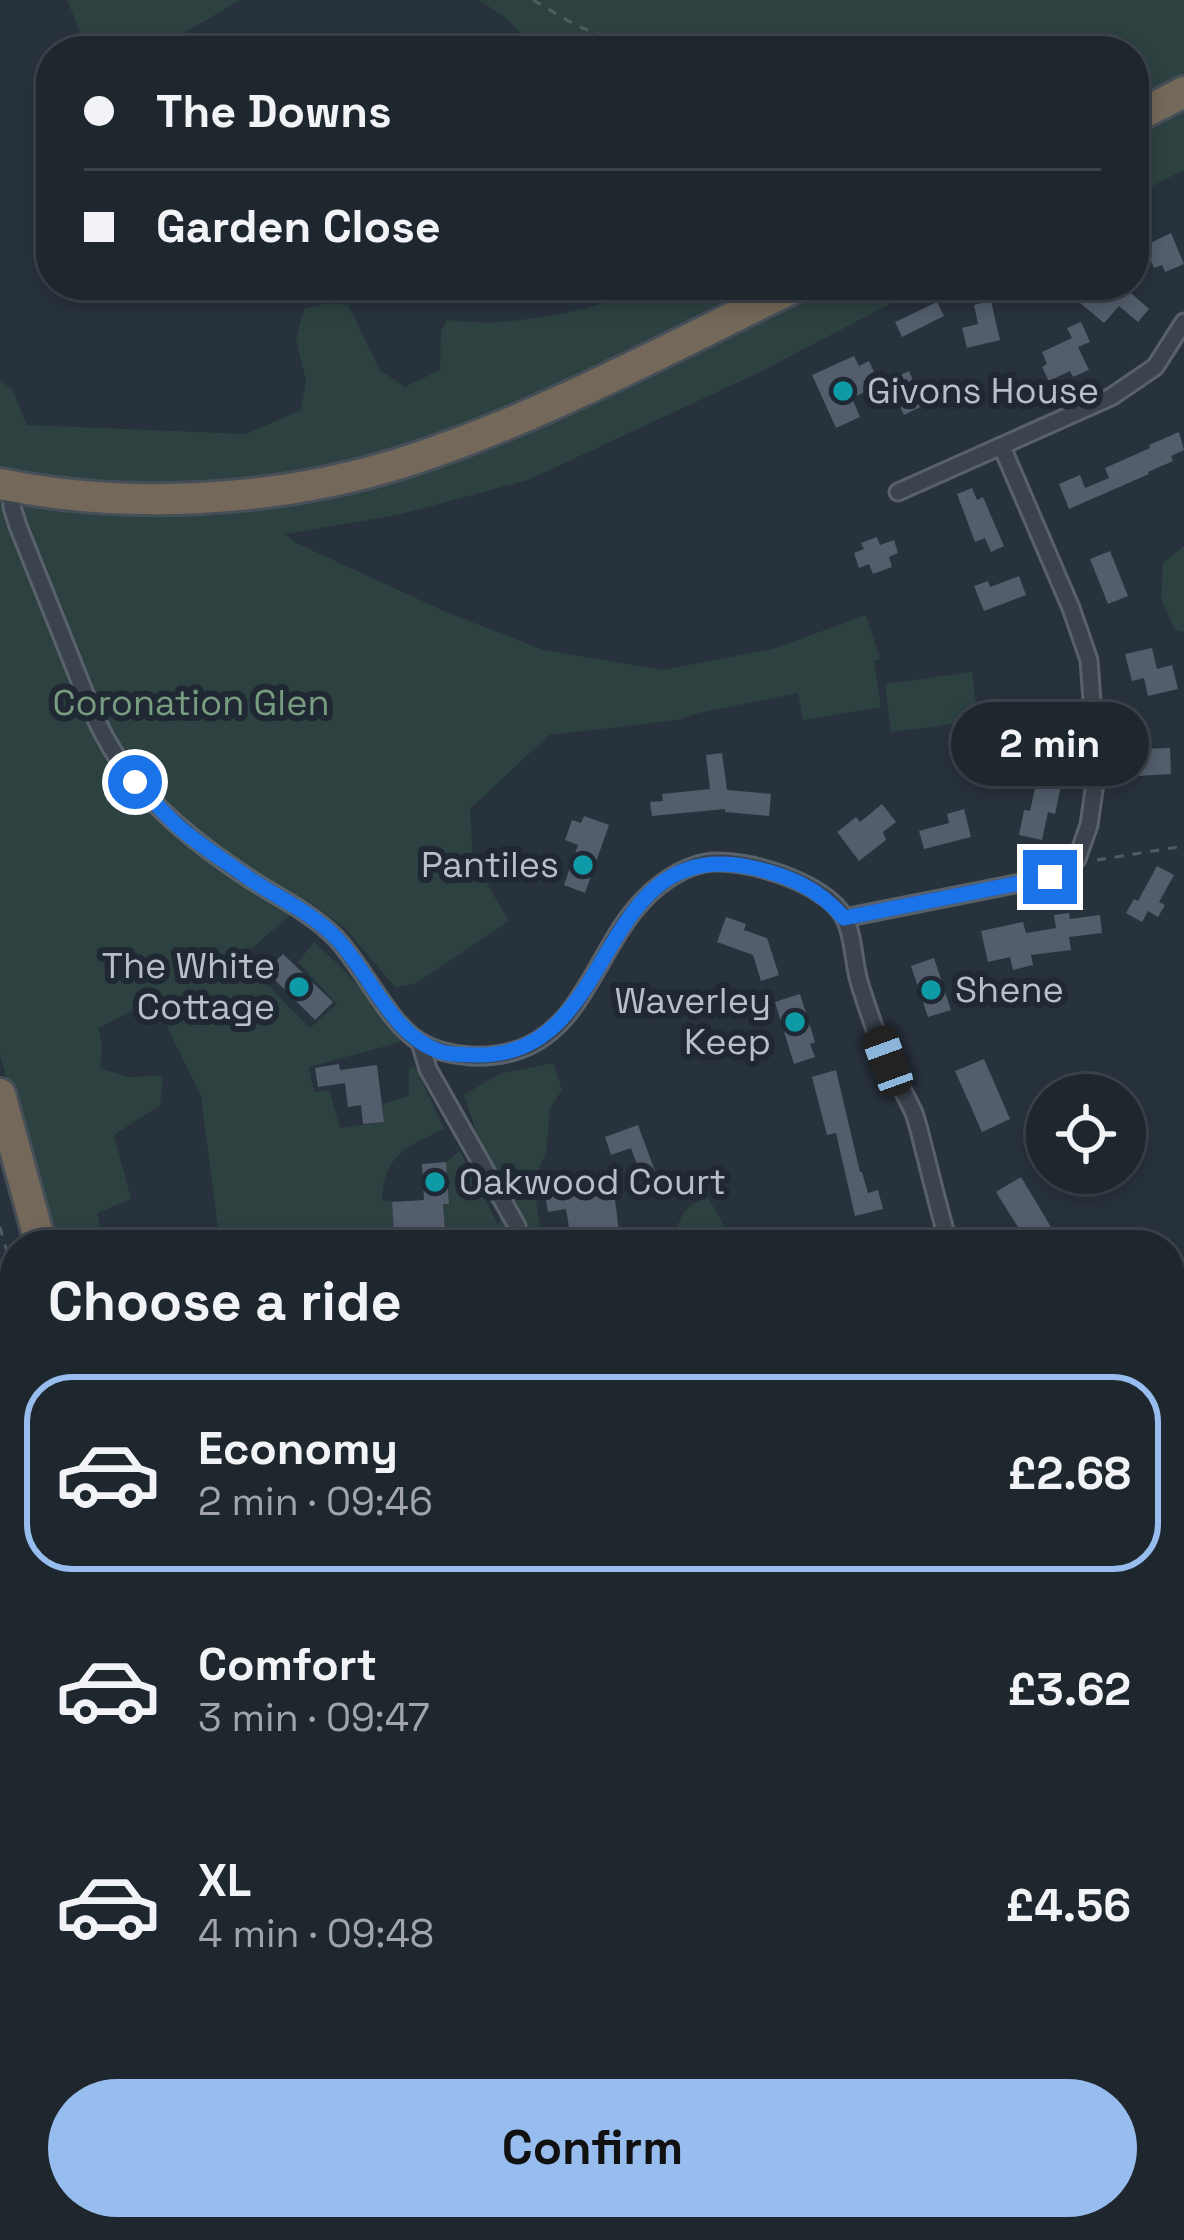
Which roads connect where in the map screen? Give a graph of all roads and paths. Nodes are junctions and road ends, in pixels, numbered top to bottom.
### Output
1 (533, 0) edge
2 (604, 36) edge
3 (1184, 92) edge
4 (1149, 110) edge
5 (768, 300) edge
6 (1184, 322) edge
7 (1002, 447) junction
8 (5, 485) edge
9 (898, 492) dead end
10 (1184, 846) edge
11 (1077, 859) junction
12 (844, 918) junction
13 (419, 1042) junction
14 (0, 1094) edge
15 (517, 1226) dead end
16 (37, 1230) edge
17 (945, 1230) edge

1 - 2 path
3 - 4 highway
5 - 8 highway
6 - 7 street
7 - 9 street
7 - 11 street
8 - 13 street
10 - 11 path
11 - 12 street
12 - 13 street
12 - 17 street
13 - 15 street
14 - 16 highway

